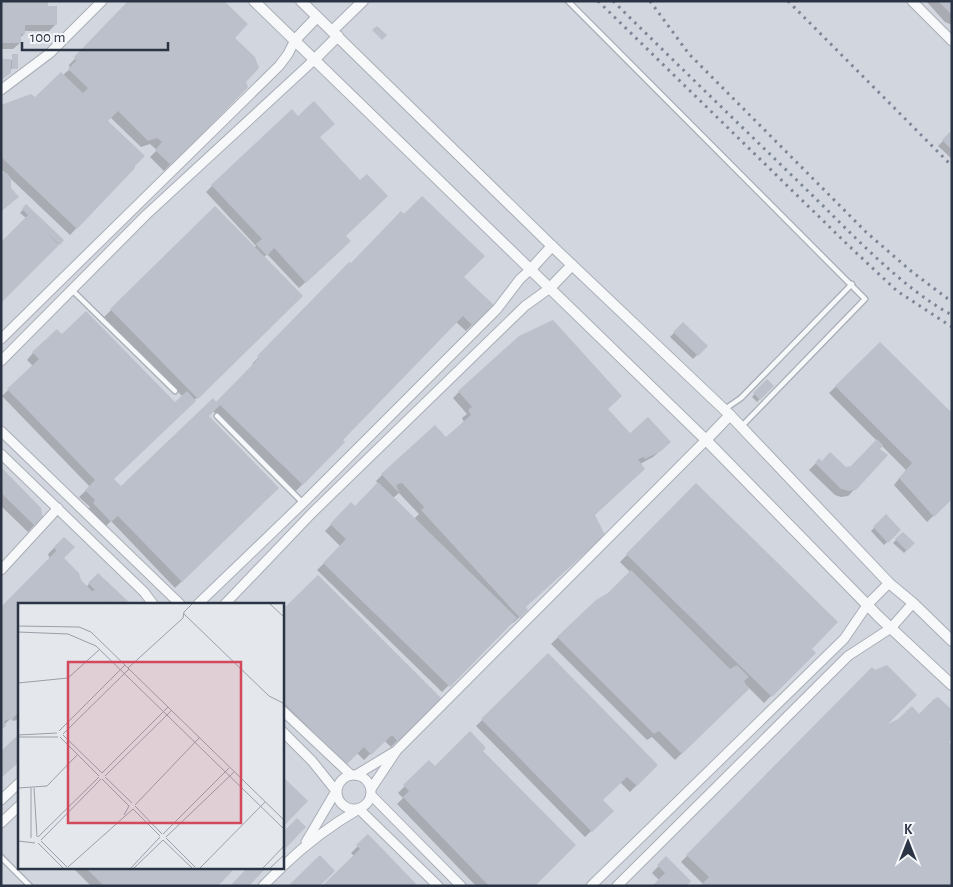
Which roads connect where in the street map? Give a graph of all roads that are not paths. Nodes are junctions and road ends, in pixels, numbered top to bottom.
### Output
1 (102, 1) edge
2 (254, 1) edge
3 (301, 1) edge
4 (363, 1) edge
5 (568, 1) edge
6 (912, 1) edge
7 (317, 17) junction
8 (335, 34) junction
9 (295, 40) junction
10 (952, 41) edge
11 (314, 60) junction
12 (1, 90) edge
13 (136, 205) junction
14 (146, 215) junction
15 (552, 246) junction
16 (82, 258) junction
17 (572, 265) junction
18 (93, 268) junction
19 (531, 269) junction
20 (852, 284) junction
21 (550, 288) junction
22 (72, 290) junction
23 (1, 339) edge
24 (1, 361) edge
25 (175, 391) dead end
26 (727, 412) junction
27 (217, 416) dead end
28 (741, 427) junction
29 (1, 431) edge
30 (706, 440) junction
31 (1, 454) edge
32 (303, 503) junction
33 (58, 508) junction
34 (312, 513) junction
35 (1, 570) edge
36 (889, 583) junction
37 (152, 603) edge
38 (179, 603) edge
39 (199, 603) edge
40 (226, 603) edge
41 (913, 603) junction
42 (868, 604) junction
43 (891, 628) junction
44 (952, 641) edge
45 (952, 685) edge
46 (284, 712) edge
47 (284, 733) edge
48 (397, 750) junction
49 (354, 775) junction
50 (18, 784) edge
51 (336, 791) junction
52 (371, 792) junction
53 (1, 800) edge
54 (18, 807) edge
55 (359, 809) junction
56 (1, 823) edge
57 (303, 847) junction
58 (1, 857) edge
59 (284, 866) edge
60 (280, 870) edge
61 (30, 886) edge
62 (263, 886) edge
63 (438, 886) edge
64 (462, 886) edge
65 (591, 886) edge
66 (617, 886) edge

1 - 12 street
2 - 9 street
3 - 7 street
4 - 8 street
5 - 20 lane
6 - 10 street
7 - 8 street
7 - 9 street
8 - 11 street
8 - 15 street
9 - 11 street
9 - 13 street
11 - 14 street
11 - 19 street
13 - 14 street
13 - 16 street
14 - 18 street
15 - 17 street
15 - 19 street
16 - 18 street
16 - 23 street
17 - 21 street
17 - 26 street
18 - 22 street
19 - 21 street
19 - 32 street
20 - 26 lane
20 - 28 lane
21 - 30 street
21 - 34 street
22 - 24 street
22 - 25 lane
26 - 28 street
26 - 30 street
27 - 32 lane
28 - 36 street
29 - 38 street
30 - 42 street
30 - 48 street
31 - 33 street
32 - 34 street
32 - 39 street
33 - 35 street
33 - 37 street
34 - 40 street
36 - 41 street
36 - 42 street
41 - 43 street
41 - 44 street
42 - 43 street
42 - 65 street
43 - 45 street
43 - 66 street
46 - 49 street
47 - 51 street
48 - 49 street
48 - 52 street
49 - 51 street
49 - 52 street
50 - 53 street
51 - 55 street
51 - 57 street
52 - 55 street
52 - 64 street
54 - 56 street
55 - 57 street
55 - 63 street
57 - 59 street
58 - 61 lane
60 - 62 street

